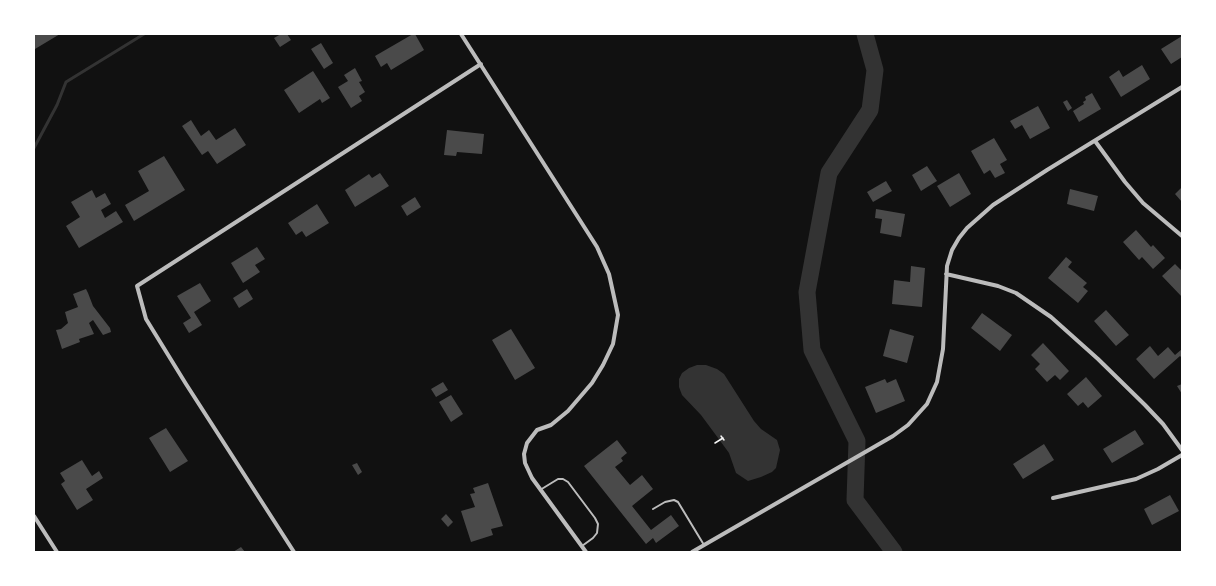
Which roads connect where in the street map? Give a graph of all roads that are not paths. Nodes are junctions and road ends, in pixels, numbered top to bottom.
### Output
1 (461, 34) edge
2 (481, 64) junction
3 (1182, 87) edge
4 (1095, 140) junction
5 (1182, 236) edge
6 (946, 274) junction
7 (1182, 450) edge
8 (1182, 455) edge
9 (540, 490) junction
10 (1053, 498) dead end
11 (653, 509) dead end
12 (34, 516) edge
13 (704, 545) junction
14 (582, 546) junction
15 (57, 552) edge
16 (294, 552) edge
17 (586, 552) edge
18 (692, 552) edge

1 - 2 street
2 - 9 street
2 - 16 street
3 - 4 street
4 - 5 street
4 - 6 street
6 - 7 street
6 - 13 street
8 - 10 street
9 - 14 street
9 - 14 lane
11 - 13 lane
12 - 15 street
13 - 18 street
14 - 17 street

